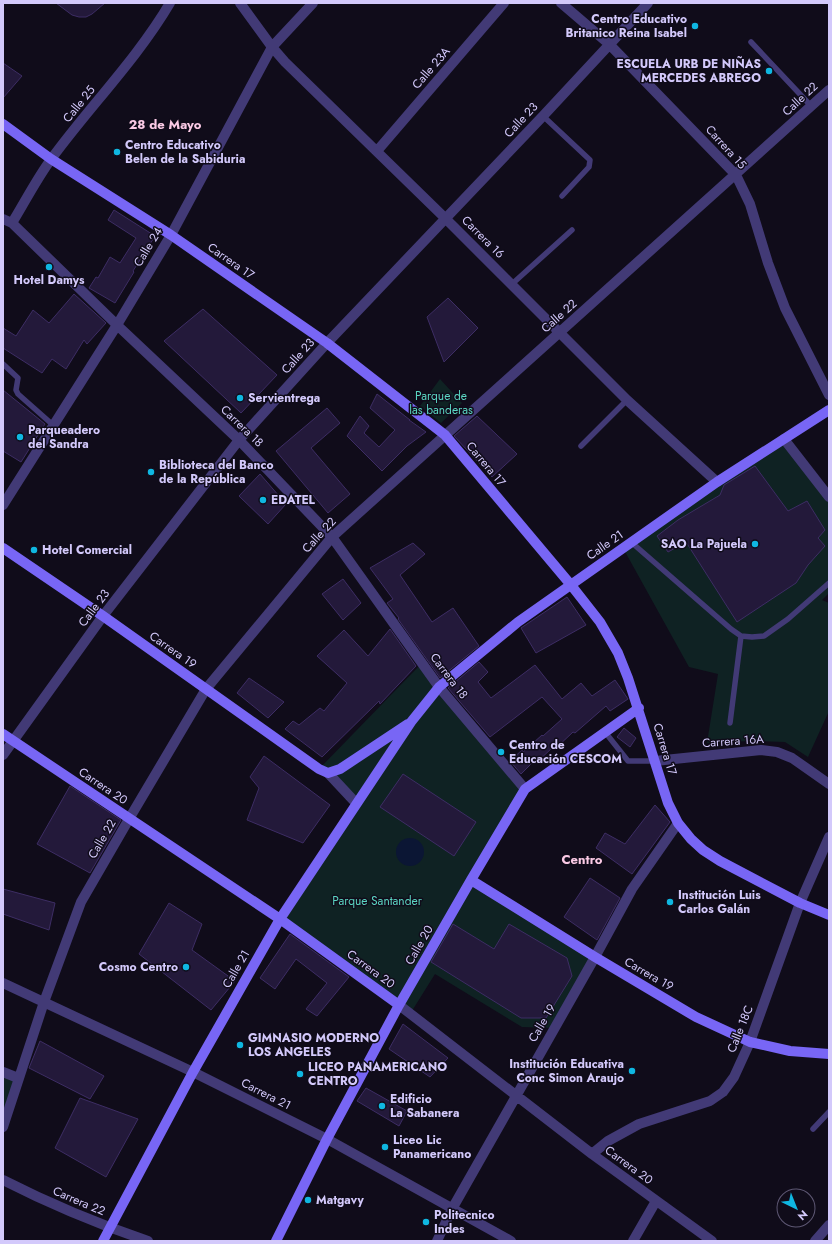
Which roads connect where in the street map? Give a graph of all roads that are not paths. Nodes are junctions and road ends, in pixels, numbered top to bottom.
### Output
1 (170, 3) edge
2 (240, 3) edge
3 (313, 3) edge
4 (504, 3) edge
5 (561, 3) edge
6 (648, 3) edge
7 (751, 42) dead end
8 (609, 44) junction
9 (272, 47) junction
10 (829, 90) edge
11 (812, 107) junction
12 (543, 116) junction
13 (3, 124) edge
14 (377, 151) junction
15 (51, 159) junction
16 (736, 175) junction
17 (562, 196) dead end
18 (446, 219) junction
19 (8, 221) edge
20 (572, 230) dead end
21 (171, 235) junction
22 (512, 284) junction
23 (117, 325) junction
24 (559, 333) junction
25 (327, 343) junction
26 (3, 364) edge
27 (829, 395) edge
28 (627, 400) junction
29 (829, 410) edge
30 (53, 425) junction
31 (445, 435) junction
32 (784, 438) junction
33 (239, 440) junction
34 (581, 446) dead end
35 (717, 482) junction
36 (829, 497) edge
37 (3, 505) edge
38 (332, 537) junction
39 (631, 542) junction
40 (3, 548) edge
41 (829, 583) edge
42 (571, 585) junction
43 (103, 616) junction
44 (741, 636) junction
45 (439, 687) junction
46 (206, 689) junction
47 (639, 708) junction
48 (411, 722) junction
49 (730, 723) dead end
50 (605, 732) junction
51 (3, 734) edge
52 (13, 742) junction
53 (3, 755) edge
54 (655, 761) junction
55 (328, 773) junction
56 (829, 784) edge
57 (525, 789) junction
58 (356, 804) junction
59 (128, 819) junction
60 (678, 823) junction
61 (829, 837) edge
62 (471, 880) junction
63 (800, 903) junction
64 (829, 915) edge
65 (280, 919) junction
66 (595, 957) junction
67 (3, 983) edge
68 (44, 1002) junction
69 (400, 1005) junction
70 (750, 1042) junction
71 (829, 1054) edge
72 (3, 1072) edge
73 (193, 1072) junction
74 (18, 1078) junction
75 (516, 1096) junction
76 (829, 1112) edge
77 (3, 1127) edge
78 (814, 1129) dead end
79 (327, 1139) junction
80 (592, 1154) junction
81 (3, 1180) edge
82 (656, 1201) junction
83 (452, 1208) junction
84 (829, 1225) edge
85 (110, 1228) junction
86 (103, 1241) edge
87 (148, 1241) edge
88 (276, 1241) edge
89 (437, 1241) edge
90 (511, 1241) edge
91 (633, 1241) edge
92 (712, 1241) edge
93 (815, 1241) edge

1 - 15 street, Calle 25
2 - 9 street, Carrera 16
3 - 9 street, Calle 24
4 - 14 street, Calle 23A
5 - 8 street, Carrera 15
6 - 8 street, Calle 23
7 - 11 lane
8 - 12 street, Calle 23
8 - 16 street, Carrera 15
9 - 14 street, Carrera 16
9 - 21 street, Calle 24
10 - 11 street, Calle 22
11 - 16 street, Calle 22
12 - 17 lane
12 - 18 street, Calle 23
13 - 15 main road, Carrera 17
14 - 18 street, Carrera 16
15 - 19 street, Calle 25
15 - 21 main road, Carrera 17
16 - 24 street, Calle 22
16 - 27 street, Carrera 15
18 - 22 street, Carrera 16
18 - 25 street, Calle 23
19 - 23 street, Carrera 18
20 - 22 lane
21 - 23 street, Calle 24
21 - 25 main road, Carrera 17
22 - 24 street, Carrera 16
23 - 30 street, Calle 24
23 - 33 street, Carrera 18
24 - 28 street, Carrera 16
24 - 31 street, Calle 22
25 - 31 main road, Carrera 17
25 - 33 street, Calle 23
26 - 30 lane
28 - 34 lane
28 - 35 street, Carrera 16
29 - 32 main road, Calle 21
30 - 37 street, Calle 24
31 - 38 street, Calle 22
31 - 42 main road, Carrera 17
32 - 35 main road, Calle 21
32 - 36 street
33 - 38 street, Carrera 18
33 - 43 street, Calle 23
35 - 39 main road, Calle 21
38 - 45 street, Carrera 18
38 - 46 street, Calle 22
39 - 42 main road, Calle 21
39 - 44 lane
40 - 43 main road, Carrera 19
41 - 44 lane
42 - 45 main road, Calle 21
42 - 47 main road, Carrera 17
43 - 46 main road, Carrera 19
43 - 52 street, Calle 23
44 - 49 lane
45 - 48 main road, Calle 21
45 - 57 street, Carrera 18
46 - 55 main road, Carrera 19
46 - 59 street, Calle 22
47 - 50 main road, Calle 20
47 - 54 main road, Carrera 17
48 - 55 main road, Calle 21
48 - 58 main road, Calle 21
50 - 54 lane
50 - 57 main road, Calle 20
51 - 52 main road, Carrera 20
52 - 53 street, Calle 23
52 - 59 main road, Carrera 20
54 - 56 street, Carrera 16A
54 - 60 main road, Carrera 17
55 - 58 street
57 - 62 main road, Calle 20
58 - 65 main road, Calle 21
59 - 65 main road, Carrera 20
59 - 68 street, Calle 22
60 - 63 main road, Carrera 17
60 - 66 street, Calle 19
61 - 63 street, Calle 18C
62 - 66 main road, Carrera 19
62 - 69 main road, Calle 20
63 - 64 main road, Carrera 17
63 - 70 street, Calle 18C
65 - 69 main road, Carrera 20
65 - 73 main road, Calle 21
66 - 70 main road, Carrera 19
66 - 75 street, Calle 19
67 - 68 street, Carrera 21
68 - 73 street, Carrera 21
68 - 74 street, Calle 22
69 - 75 street, Carrera 20
69 - 79 main road, Calle 20
70 - 71 main road, Carrera 19
70 - 80 street, Calle 18C
72 - 74 street
73 - 79 street, Carrera 21
73 - 85 main road, Calle 21
74 - 77 street, Calle 22
75 - 80 street, Carrera 20
75 - 83 street, Calle 19
76 - 78 lane
79 - 83 street, Carrera 21
79 - 88 main road, Calle 20
80 - 82 street, Carrera 20
81 - 85 street, Carrera 22
82 - 91 street
82 - 92 street, Carrera 20
83 - 89 street, Calle 19
83 - 90 street, Carrera 21
84 - 93 street
85 - 86 main road, Calle 21
85 - 87 street, Carrera 22

